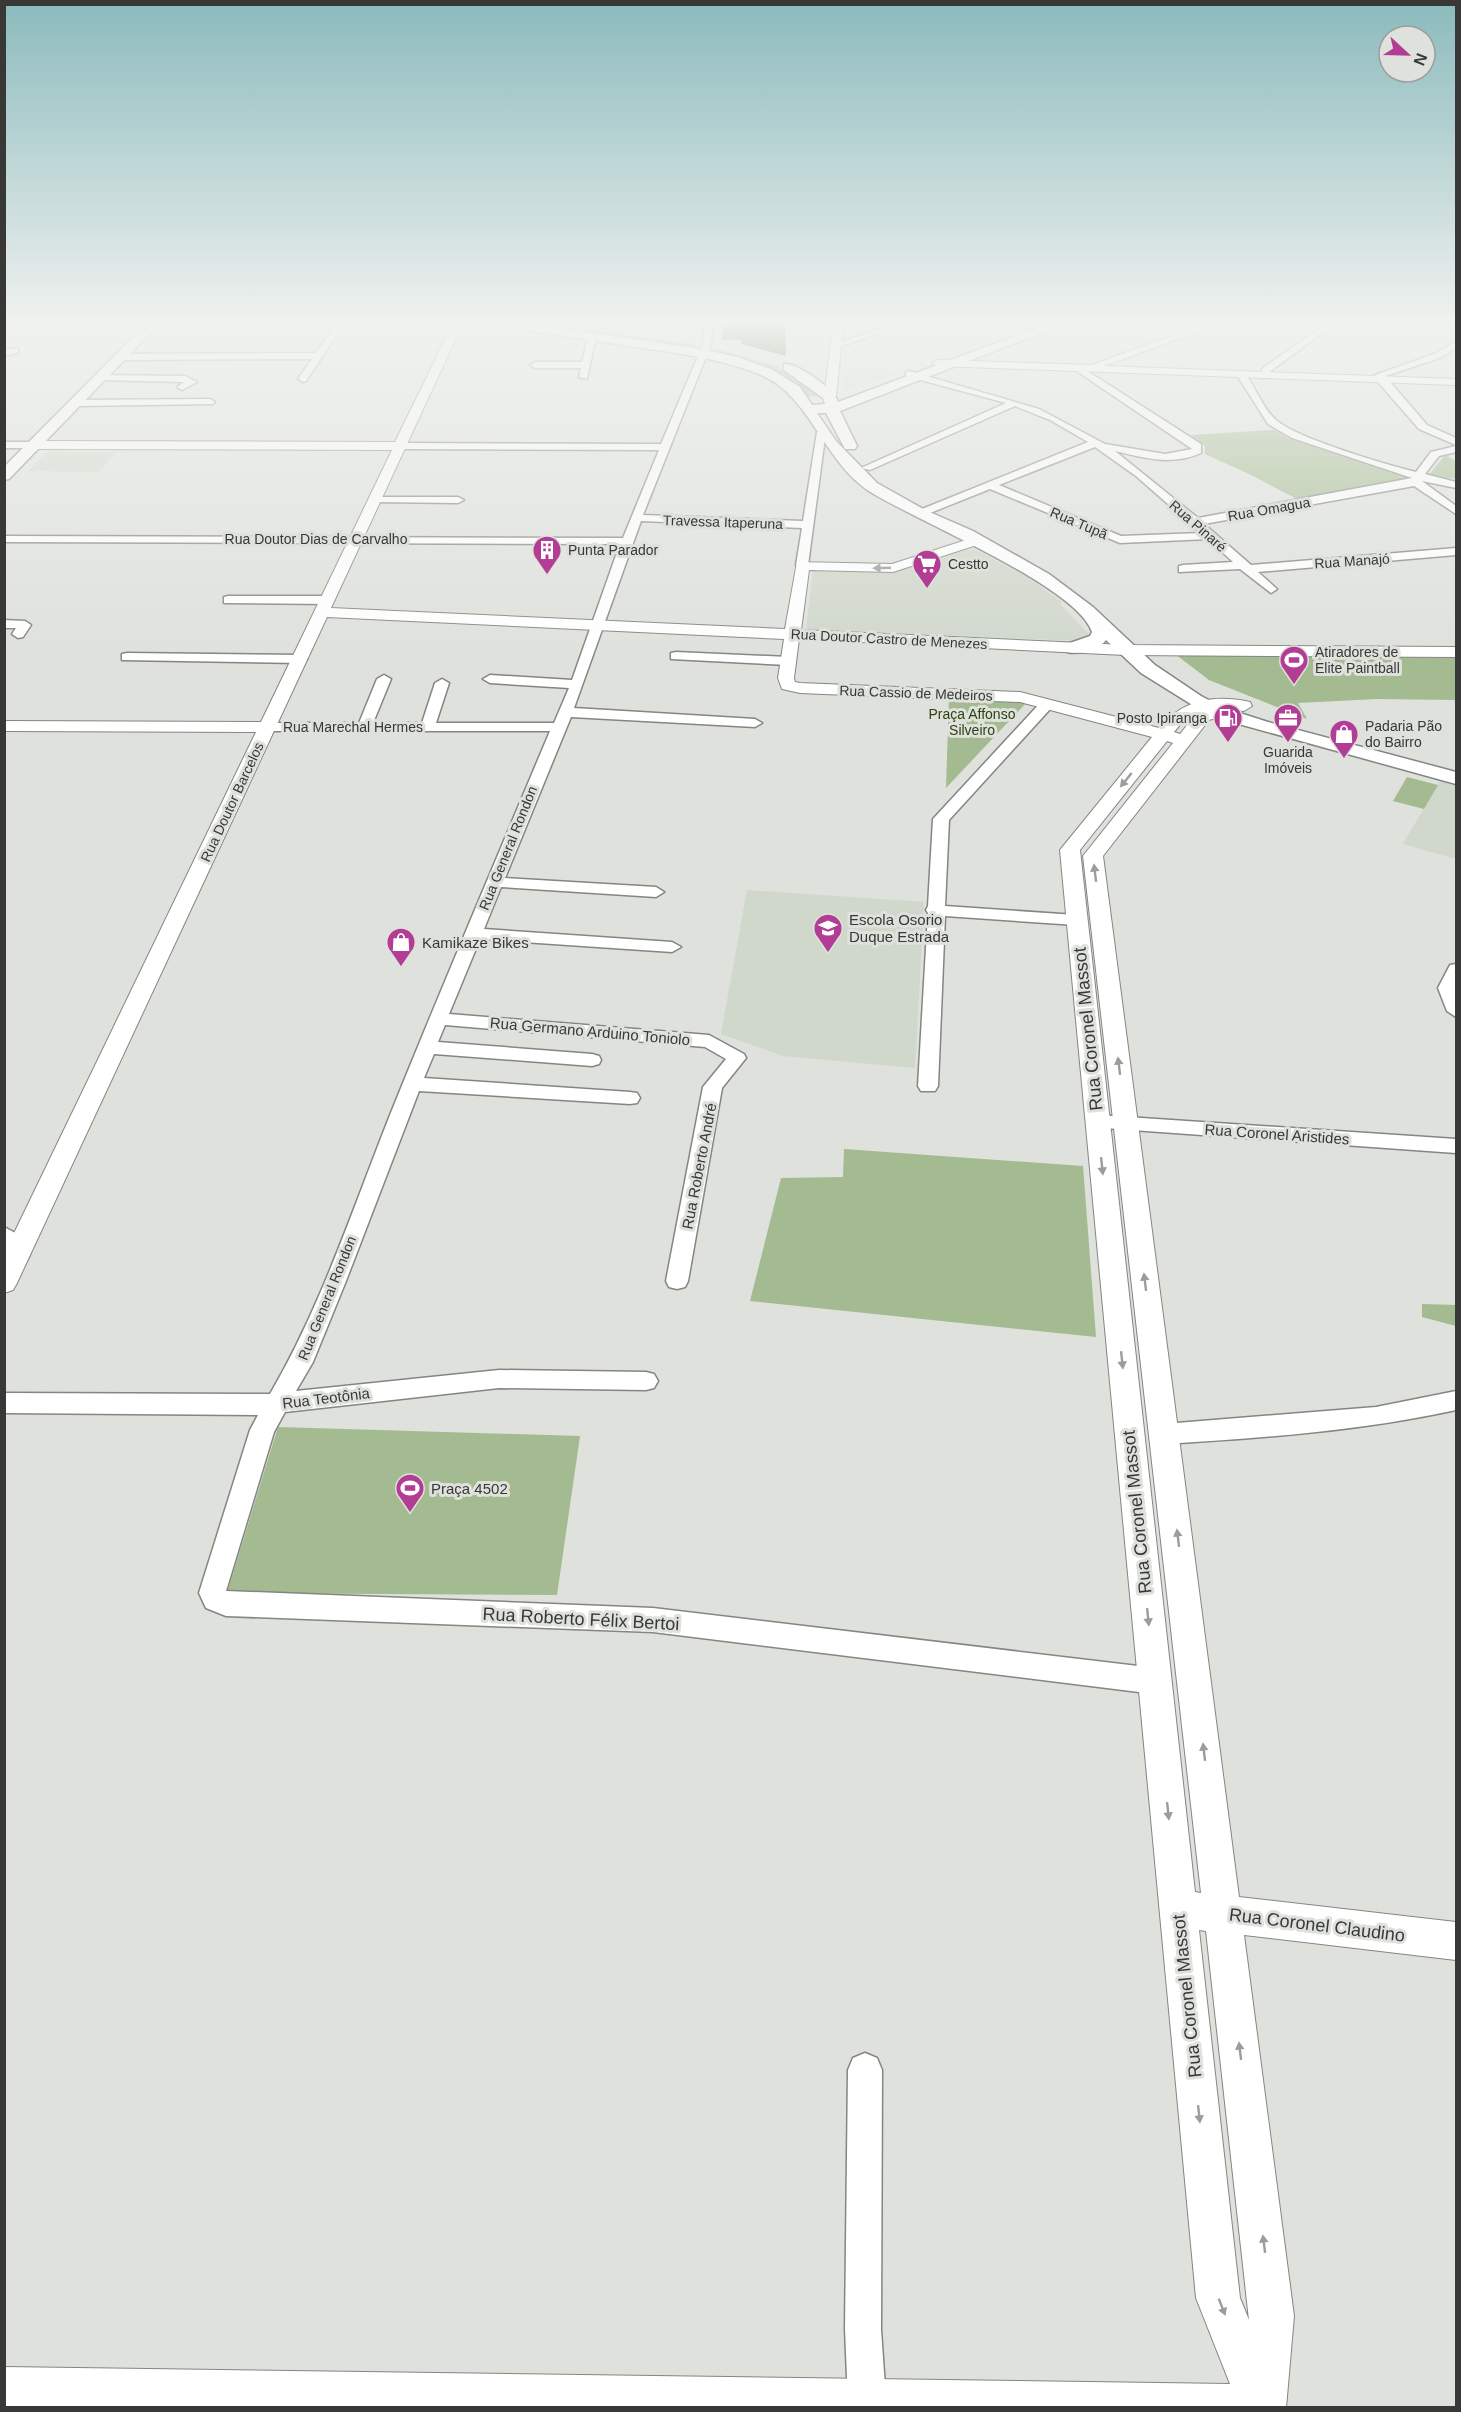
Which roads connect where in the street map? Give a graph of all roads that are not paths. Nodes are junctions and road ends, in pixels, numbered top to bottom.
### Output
1 (47, 434) edge
2 (407, 434) edge
3 (669, 434) edge
4 (828, 434) edge
5 (834, 434) edge
6 (945, 434) edge
7 (1080, 434) edge
8 (1178, 434) edge
9 (1292, 434) edge
10 (1437, 434) edge
11 (834, 441) junction
12 (1456, 442) edge
13 (1095, 443) junction
14 (4, 446) edge
15 (35, 446) junction
16 (401, 447) junction
17 (664, 447) junction
18 (1456, 449) edge
19 (818, 455) junction
20 (866, 468) junction
21 (4, 476) edge
22 (1417, 479) junction
23 (1456, 485) edge
24 (991, 486) junction
25 (376, 500) junction
26 (458, 500) dead end
27 (926, 511) junction
28 (1456, 511) edge
29 (638, 518) junction
30 (1194, 522) junction
31 (808, 525) junction
32 (1208, 536) junction
33 (4, 539) edge
34 (357, 539) junction
35 (978, 540) junction
36 (627, 542) junction
37 (1001, 546) junction
38 (1456, 552) edge
39 (802, 565) junction
40 (1245, 567) junction
41 (1183, 569) dead end
42 (1271, 589) dead end
43 (228, 600) dead end
44 (326, 606) junction
45 (1098, 623) junction
46 (4, 624) edge
47 (598, 624) junction
48 (18, 634) dead end
49 (792, 634) junction
50 (1074, 648) junction
51 (1134, 650) junction
52 (1456, 652) edge
53 (676, 656) dead end
54 (127, 657) dead end
55 (300, 659) junction
56 (788, 661) junction
57 (1165, 668) junction
58 (384, 679) dead end
59 (490, 679) dead end
60 (442, 683) dead end
61 (577, 684) junction
62 (1047, 704) junction
63 (1244, 706) junction
64 (1210, 708) junction
65 (1178, 716) junction
66 (562, 720) junction
67 (755, 723) dead end
68 (4, 726) edge
69 (364, 726) junction
70 (268, 727) junction
71 (428, 727) junction
72 (1163, 735) junction
73 (1184, 740) junction
74 (1456, 766) edge
75 (1456, 778) edge
76 (494, 882) junction
77 (656, 892) dead end
78 (934, 910) junction
79 (1076, 920) junction
80 (473, 933) junction
81 (672, 947) dead end
82 (1456, 969) edge
83 (1456, 1011) edge
84 (438, 1019) junction
85 (427, 1047) junction
86 (737, 1058) joint
87 (592, 1060) dead end
88 (412, 1084) junction
89 (928, 1086) dead end
90 (630, 1098) dead end
91 (1111, 1123) junction
92 (1456, 1146) edge
93 (4, 1235) edge
94 (20, 1254) junction
95 (677, 1281) dead end
96 (4, 1283) edge
97 (646, 1381) dead end
98 (1456, 1401) edge
99 (4, 1403) edge
100 (279, 1403) junction
101 (1164, 1434) junction
102 (1155, 1681) junction
103 (1178, 1909) junction
104 (1224, 1914) junction
105 (1456, 1941) edge
106 (865, 2070) dead end
107 (4, 2390) edge
108 (867, 2402) junction
109 (779, 2404) edge
110 (1263, 2407) edge

1 - 15 main road
2 - 16 street, Rua Doutor Barcelos
3 - 17 street, Rua General Rondon
4 - 11 main road
5 - 11 main road
6 - 20 street
7 - 13 street, Rua Pinaré
8 - 13 street
9 - 22 street
10 - 12 street
11 - 19 main road
11 - 19 street
11 - 20 main road
11 - 35 main road
13 - 24 street
13 - 30 street, Rua Pinaré
14 - 15 street
15 - 16 street
15 - 21 main road
16 - 17 street
16 - 25 street, Rua Doutor Barcelos
17 - 29 street, Rua General Rondon
18 - 22 street
19 - 31 street
20 - 27 main road
22 - 23 street
22 - 28 street
22 - 30 street, Rua Omagua
24 - 27 street
24 - 32 street, Rua Tupã
25 - 26 street
25 - 34 street, Rua Doutor Barcelos
27 - 37 main road
29 - 31 street, Travessa Itaperuna
29 - 36 street, Rua General Rondon
30 - 32 street, Rua Pinaré
31 - 39 street
32 - 40 street, Rua Pinaré
33 - 34 street, Rua Doutor Dias de Carvalho
34 - 36 street, Rua Doutor Dias de Carvalho
34 - 44 street, Rua Doutor Barcelos
35 - 37 main road
35 -> 39 street
35 - 45 main road
36 - 47 street, Rua General Rondon
37 - 51 main road
38 - 40 street, Rua Manajó
39 - 49 street
40 - 41 street, Rua Manajó
40 - 42 street, Rua Pinaré
43 - 44 street
44 - 47 street, Rua Doutor Castro de Menezes
44 - 55 street, Rua Doutor Barcelos
45 - 50 main road
45 - 51 main road
46 - 48 street
47 - 49 street, Rua Doutor Castro de Menezes
47 - 61 street, Rua General Rondon
49 - 50 street, Rua Doutor Castro de Menezes
49 - 56 street
50 - 51 street, Rua Doutor Castro de Menezes
51 - 57 main road
51 - 57 street, Rua Doutor Castro de Menezes
52 - 57 street, Rua Doutor Castro de Menezes
53 - 56 street
54 - 55 street
55 - 70 street, Rua Doutor Barcelos
56 - 62 street, Rua Cassio de Medeiros
57 - 63 main road
57 - 64 main road
57 - 65 street
58 - 69 street
59 - 61 street
60 - 71 street
61 - 66 street, Rua General Rondon
62 - 72 street, Rua Cassio de Medeiros
62 - 78 street
63 - 64 street, Rua Coronel Massot
63 - 74 main road
64 - 65 street, Rua Coronel Massot
64 - 73 street, Rua Coronel Massot
64 - 75 main road
65 - 72 street, Rua Coronel Massot
66 - 67 street, Rua Marechal Hermes
66 - 71 street, Rua Marechal Hermes
66 - 76 street, Rua General Rondon
68 - 70 street, Rua Marechal Hermes
69 - 70 street, Rua Marechal Hermes
69 - 71 street, Rua Marechal Hermes
70 - 94 street, Rua Doutor Barcelos
72 - 73 street, Rua Cassio de Medeiros
72 -> 79 street, Rua Coronel Massot
91 -> 73 street, Rua Coronel Massot
76 - 77 street
76 - 80 street, Rua General Rondon
78 - 79 street
78 - 89 street
79 - 91 street, Rua Coronel Massot
80 - 81 street
80 - 84 street, Rua General Rondon
82 - 83 street
84 - 85 street, Rua General Rondon
84 - 86 street, Rua Germano Arduino Toniolo
85 - 87 street
85 - 88 street, Rua General Rondon
86 - 95 street, Rua Roberto André
88 - 90 street
88 - 100 street, Rua General Rondon
91 - 92 street, Rua Coronel Aristides
101 -> 91 street, Rua Coronel Massot
91 -> 102 street, Rua Coronel Massot
93 - 94 street
94 - 96 street, Rua Doutor Barcelos
97 - 100 street, Rua Teotônia
98 - 101 street
99 - 100 street, Rua Teotônia
100 - 102 street, Rua Roberto Félix Bertoi
104 -> 101 street, Rua Coronel Massot
102 -> 103 street, Rua Coronel Massot
103 - 104 street, Rua Coronel Claudino
103 -> 110 street, Rua Coronel Massot
104 - 105 street, Rua Coronel Claudino
110 -> 104 street, Rua Coronel Massot
106 - 108 street
107 - 109 street
108 - 109 street
108 - 110 street

